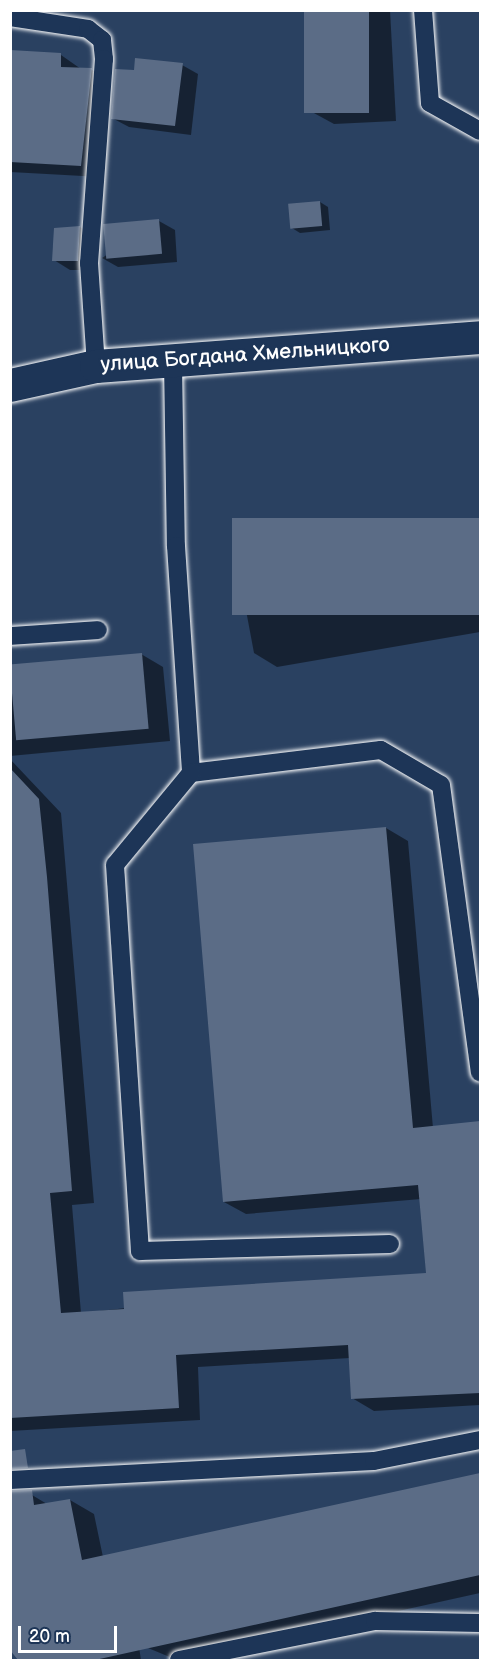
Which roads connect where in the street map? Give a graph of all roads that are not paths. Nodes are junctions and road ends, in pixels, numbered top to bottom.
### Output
1 (423, 10) edge
2 (10, 17) edge
3 (480, 130) edge
4 (480, 337) edge
5 (173, 363) junction
6 (96, 366) junction
7 (10, 385) edge
8 (98, 630) dead end
9 (10, 636) edge
10 (191, 773) junction
11 (480, 1072) edge
12 (390, 1244) dead end
13 (480, 1440) edge
14 (10, 1480) edge
15 (480, 1623) edge
16 (179, 1660) edge

1 - 3 lane
2 - 6 lane
4 - 5 street, улица Богдана Хмельницкого
5 - 6 street, улица Богдана Хмельницкого
5 - 10 lane
6 - 7 street, улица Богдана Хмельницкого
8 - 9 lane
10 - 11 lane
10 - 12 lane
13 - 14 lane
15 - 16 lane

